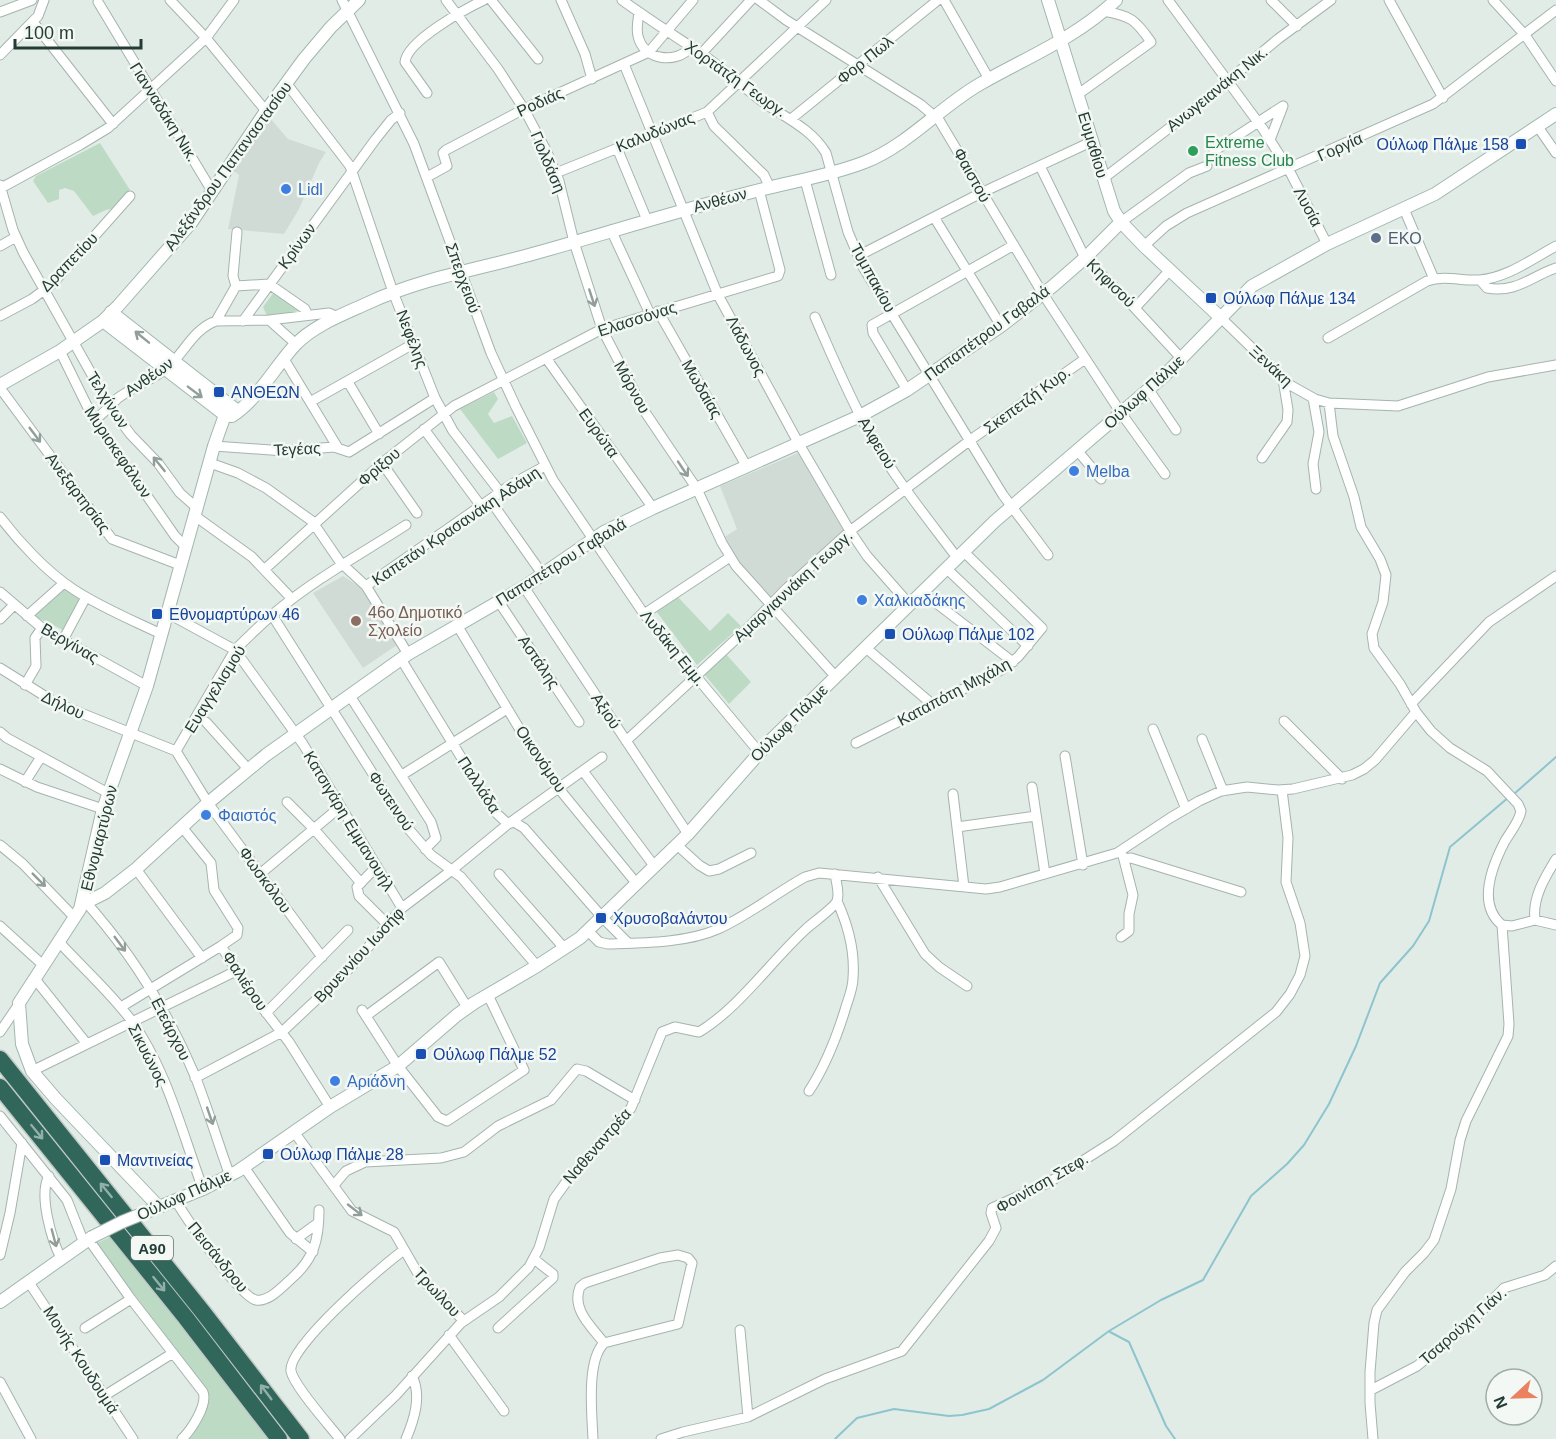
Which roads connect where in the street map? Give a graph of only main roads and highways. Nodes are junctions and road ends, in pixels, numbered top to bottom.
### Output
1 (0, 1059) edge
2 (0, 1087) edge
3 (279, 1439) edge
4 (301, 1439) edge

4 -> 1 highway, Α90
2 -> 3 highway, Α90

